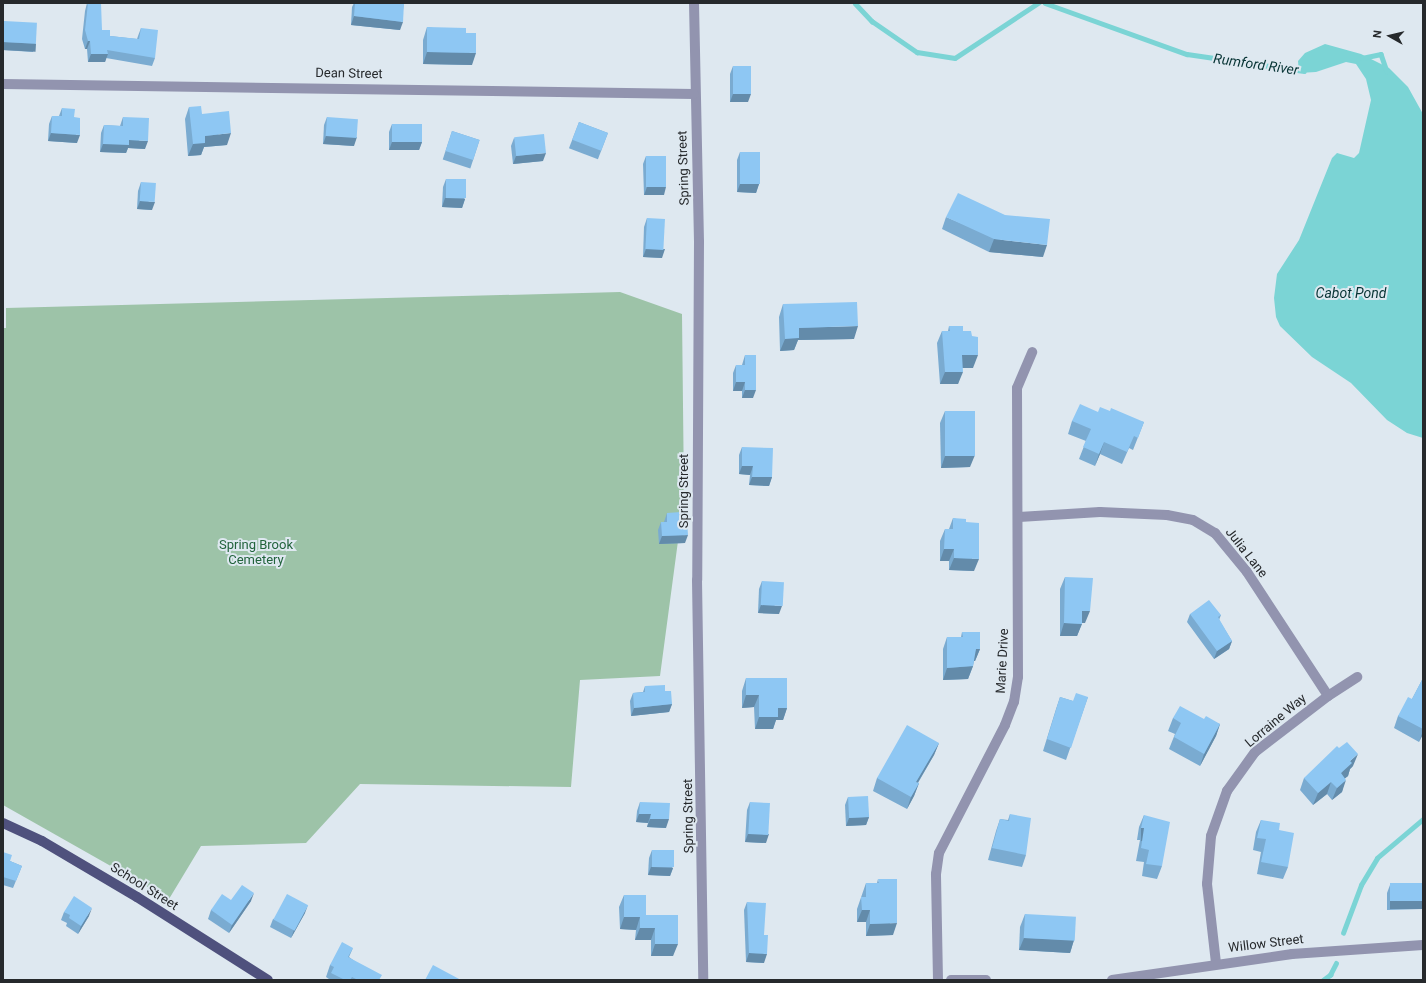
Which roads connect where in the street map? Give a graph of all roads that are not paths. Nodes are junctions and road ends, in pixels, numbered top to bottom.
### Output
1 (694, 3) edge
2 (3, 84) edge
3 (694, 94) junction
4 (1032, 352) dead end
5 (1019, 517) junction
6 (1357, 677) dead end
7 (1328, 696) junction
8 (3, 823) edge
9 (1423, 944) edge
10 (1216, 963) junction
11 (268, 980) edge
12 (703, 980) edge
13 (938, 980) edge
14 (951, 980) edge
15 (986, 980) edge
16 (1112, 980) edge

1 - 3 street, Spring Street
2 - 3 street, Dean Street
3 - 12 street, Spring Street
4 - 5 street, Marie Drive
5 - 7 street, Julia Lane
5 - 13 street, Marie Drive
6 - 7 street, Lorraine Way
7 - 10 street, Lorraine Way
8 - 11 main road, School Street
9 - 10 street, Willow Street
10 - 16 street, Willow Street
14 - 15 street

